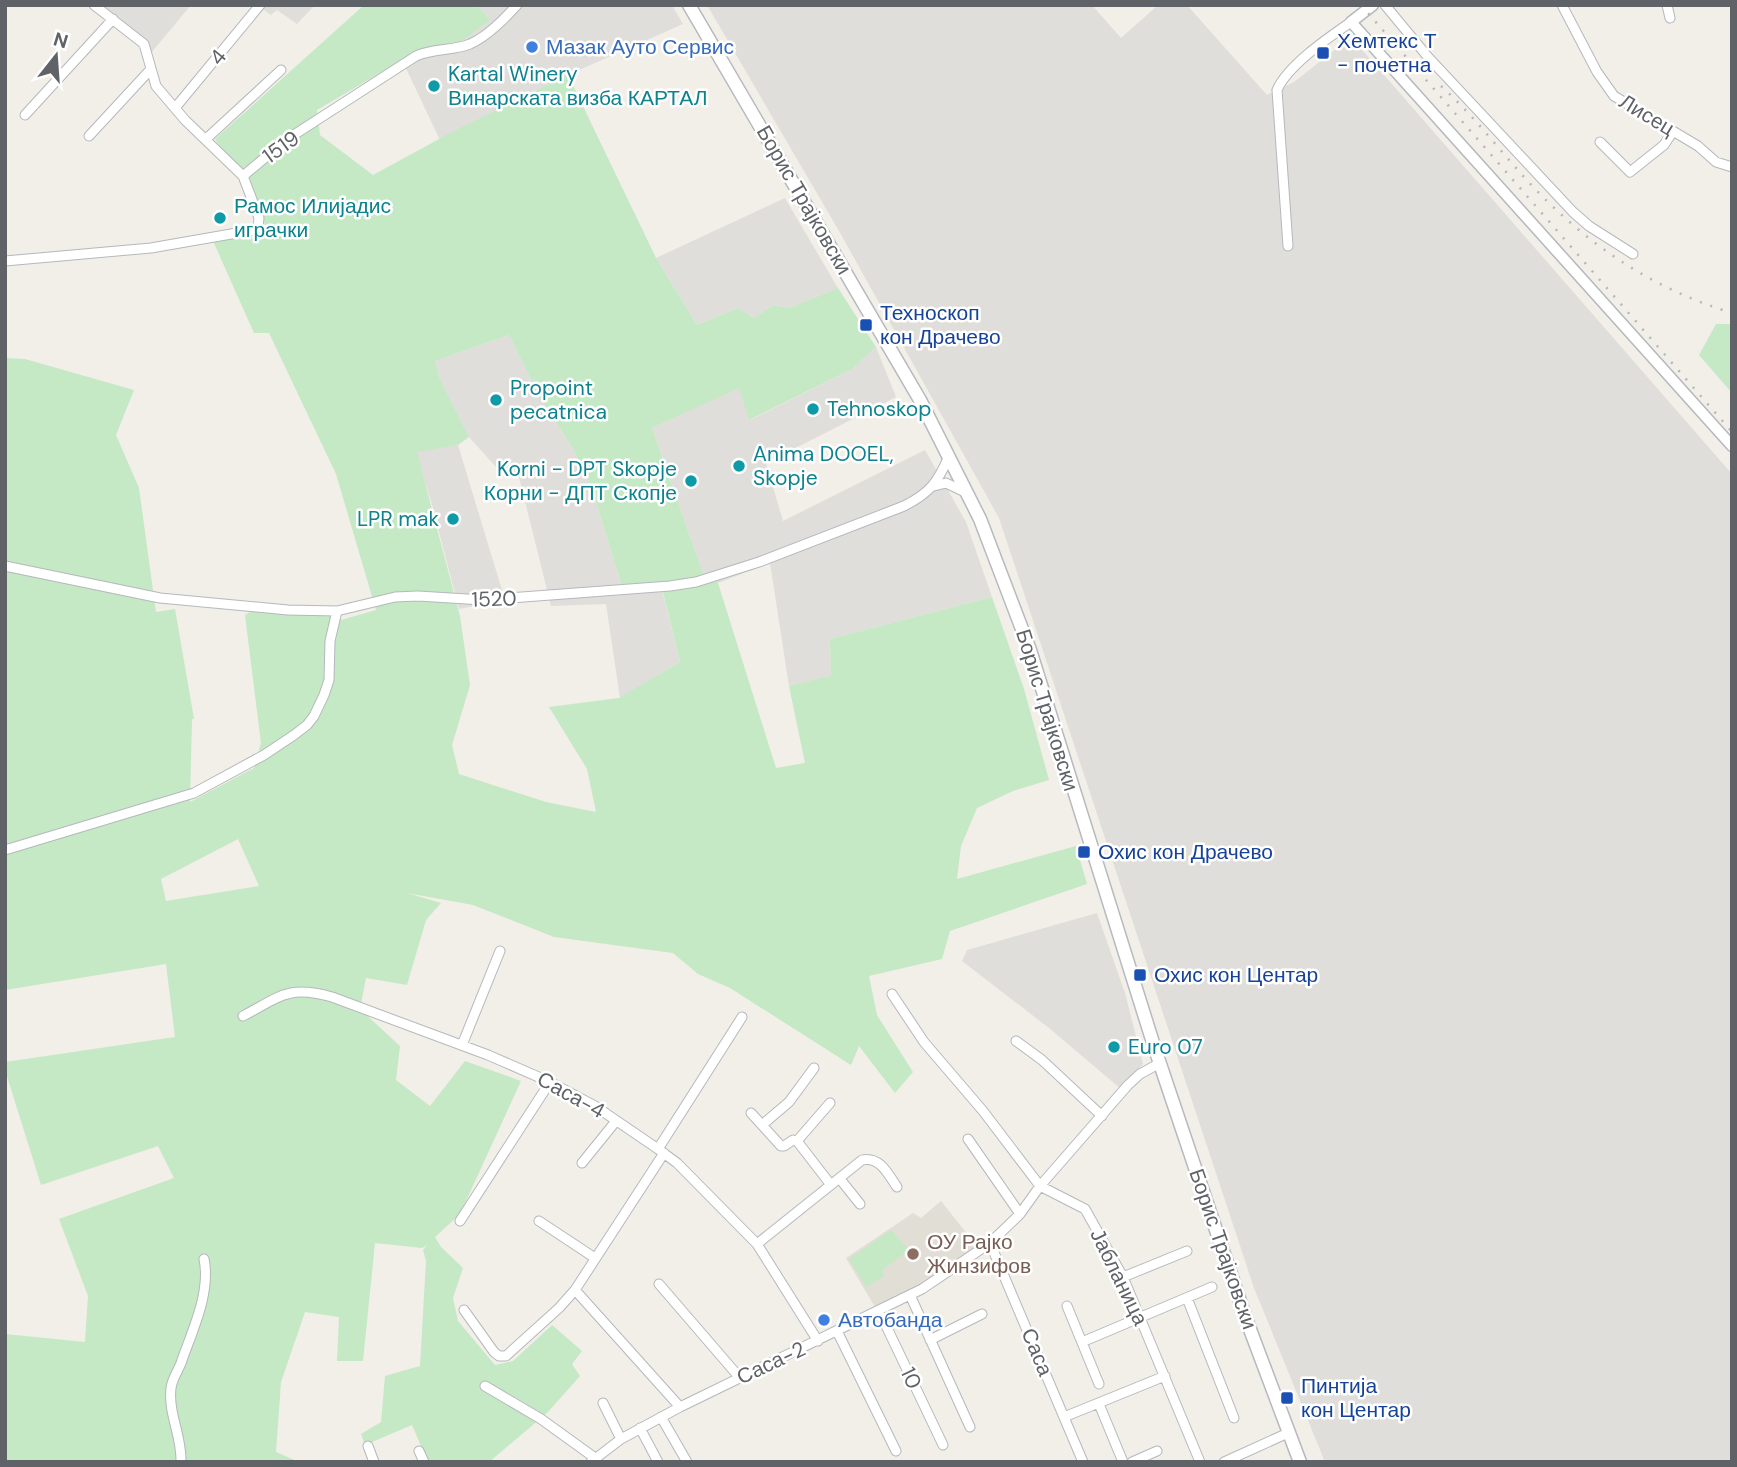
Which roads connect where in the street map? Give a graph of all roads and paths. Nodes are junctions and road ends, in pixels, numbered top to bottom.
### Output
1 (94, 5) edge
2 (260, 5) edge
3 (517, 5) edge
4 (689, 5) edge
5 (1373, 5) edge
6 (1385, 5) edge
7 (1562, 5) edge
8 (1667, 5) edge
9 (1670, 18) dead end
10 (113, 19) junction
11 (1351, 22) junction
12 (151, 69) junction
13 (281, 70) dead end
14 (175, 108) junction
15 (25, 115) dead end
16 (1674, 131) junction
17 (89, 136) dead end
18 (206, 139) junction
19 (1600, 142) dead end
20 (1732, 167) edge
21 (243, 176) junction
22 (1288, 246) dead end
23 (1633, 254) dead end
24 (5, 261) edge
25 (1732, 446) edge
26 (949, 456) junction
27 (932, 487) junction
28 (969, 495) junction
29 (5, 566) edge
30 (337, 611) junction
31 (5, 850) edge
32 (500, 951) dead end
33 (892, 994) dead end
34 (243, 1016) dead end
35 (742, 1017) dead end
36 (1016, 1041) dead end
37 (462, 1045) junction
38 (1160, 1063) junction
39 (814, 1068) dead end
40 (550, 1082) junction
41 (830, 1103) dead end
42 (751, 1113) dead end
43 (1102, 1116) junction
44 (616, 1121) junction
45 (762, 1125) junction
46 (968, 1139) dead end
47 (797, 1141) junction
48 (661, 1151) junction
49 (582, 1163) dead end
50 (840, 1178) junction
51 (831, 1185) junction
52 (1040, 1186) junction
53 (897, 1187) dead end
54 (860, 1204) dead end
55 (1020, 1214) junction
56 (460, 1221) dead end
57 (539, 1221) dead end
58 (990, 1243) junction
59 (757, 1244) junction
60 (1187, 1251) dead end
61 (595, 1258) junction
62 (204, 1259) dead end
63 (1123, 1277) junction
64 (659, 1284) dead end
65 (1212, 1287) dead end
66 (575, 1290) junction
67 (910, 1295) junction
68 (1187, 1298) junction
69 (1067, 1306) dead end
70 (464, 1310) dead end
71 (879, 1311) junction
72 (982, 1314) dead end
73 (1140, 1317) junction
74 (837, 1331) junction
75 (930, 1340) junction
76 (818, 1341) junction
77 (1082, 1342) junction
78 (1165, 1376) junction
79 (740, 1378) junction
80 (1099, 1384) dead end
81 (485, 1386) dead end
82 (603, 1403) dead end
83 (1100, 1404) junction
84 (680, 1408) junction
85 (1064, 1417) junction
86 (661, 1418) junction
87 (1234, 1418) dead end
88 (970, 1427) dead end
89 (640, 1429) junction
90 (1288, 1433) junction
91 (621, 1439) junction
92 (943, 1445) dead end
93 (368, 1446) dead end
94 (419, 1451) dead end
95 (896, 1451) dead end
96 (1157, 1451) dead end
97 (593, 1460) edge
98 (181, 1462) edge
99 (374, 1462) edge
100 (424, 1462) edge
101 (658, 1462) edge
102 (687, 1462) edge
103 (1083, 1462) edge
104 (1124, 1462) edge
105 (1132, 1462) edge
106 (1200, 1462) edge
107 (1224, 1462) edge
108 (1300, 1462) edge

1 - 10 street, 1519
2 - 14 street, 4
3 - 21 street, 1519
4 - 26 main road, Борис Трајковски
5 - 11 street
6 - 23 street
7 - 16 street, Лисец
8 - 9 street
10 - 12 street, 1519
10 - 15 street
11 - 22 street
11 - 25 street
12 - 14 street, 1519
12 - 17 street
13 - 18 street
14 - 18 street, 1519
16 - 19 street
16 - 20 street, Лисец
18 - 21 street, 1519
21 - 24 street
26 - 27 street, 1520
26 - 28 main road, Борис Трајковски
27 - 28 street
27 - 30 street, 1520
28 - 38 main road, Борис Трајковски
29 - 30 street, 1520
30 - 31 street
32 - 37 street
33 - 52 street, Јабланица
34 - 37 street, Саса-4
35 - 48 street
36 - 43 street
37 - 40 street, Саса-4
38 - 43 street, Саса-2
38 - 90 main road, Борис Трајковски
39 - 45 street
40 - 44 street, Саса-4
40 - 56 street
41 - 47 street
42 - 45 street
43 - 52 street, Саса-2
44 - 48 street, Саса-4
44 - 49 street
45 - 47 street
46 - 55 street
47 - 51 street
48 - 59 street, Саса-4
48 - 61 street
50 - 51 street
50 - 53 street
50 - 54 street
51 - 59 street
52 - 55 street, Саса-2
52 - 63 street, Јабланица
55 - 58 street, Саса-2
57 - 61 street
58 - 67 street, Саса-2
58 - 85 street, Саса
59 - 76 street, Саса-4
60 - 63 street
61 - 66 street
62 - 98 street
63 - 73 street, Јабланица
64 - 79 street
65 - 68 street
66 - 70 street
66 - 84 street
67 - 71 street, Саса-2
67 - 75 street
68 - 73 street
68 - 87 street
69 - 77 street
71 - 74 street, Саса-2
71 - 92 street, 10
72 - 75 street
73 - 77 street
73 - 78 street, Јабланица
74 - 76 street, Саса-2
74 - 95 street
75 - 88 street
76 - 79 street, Саса-2
77 - 80 street
78 - 83 street
78 - 106 street, Јабланица
79 - 84 street, Саса-2
81 - 97 street
82 - 91 street
83 - 85 street
83 - 104 street
84 - 86 street, Саса-2
85 - 103 street, Саса
86 - 89 street, Саса-2
86 - 102 street
89 - 91 street, Саса-2
89 - 101 street
90 - 107 street
90 - 108 main road, Борис Трајковски
91 - 97 street, Саса-2
93 - 99 street
94 - 100 street
96 - 105 street

